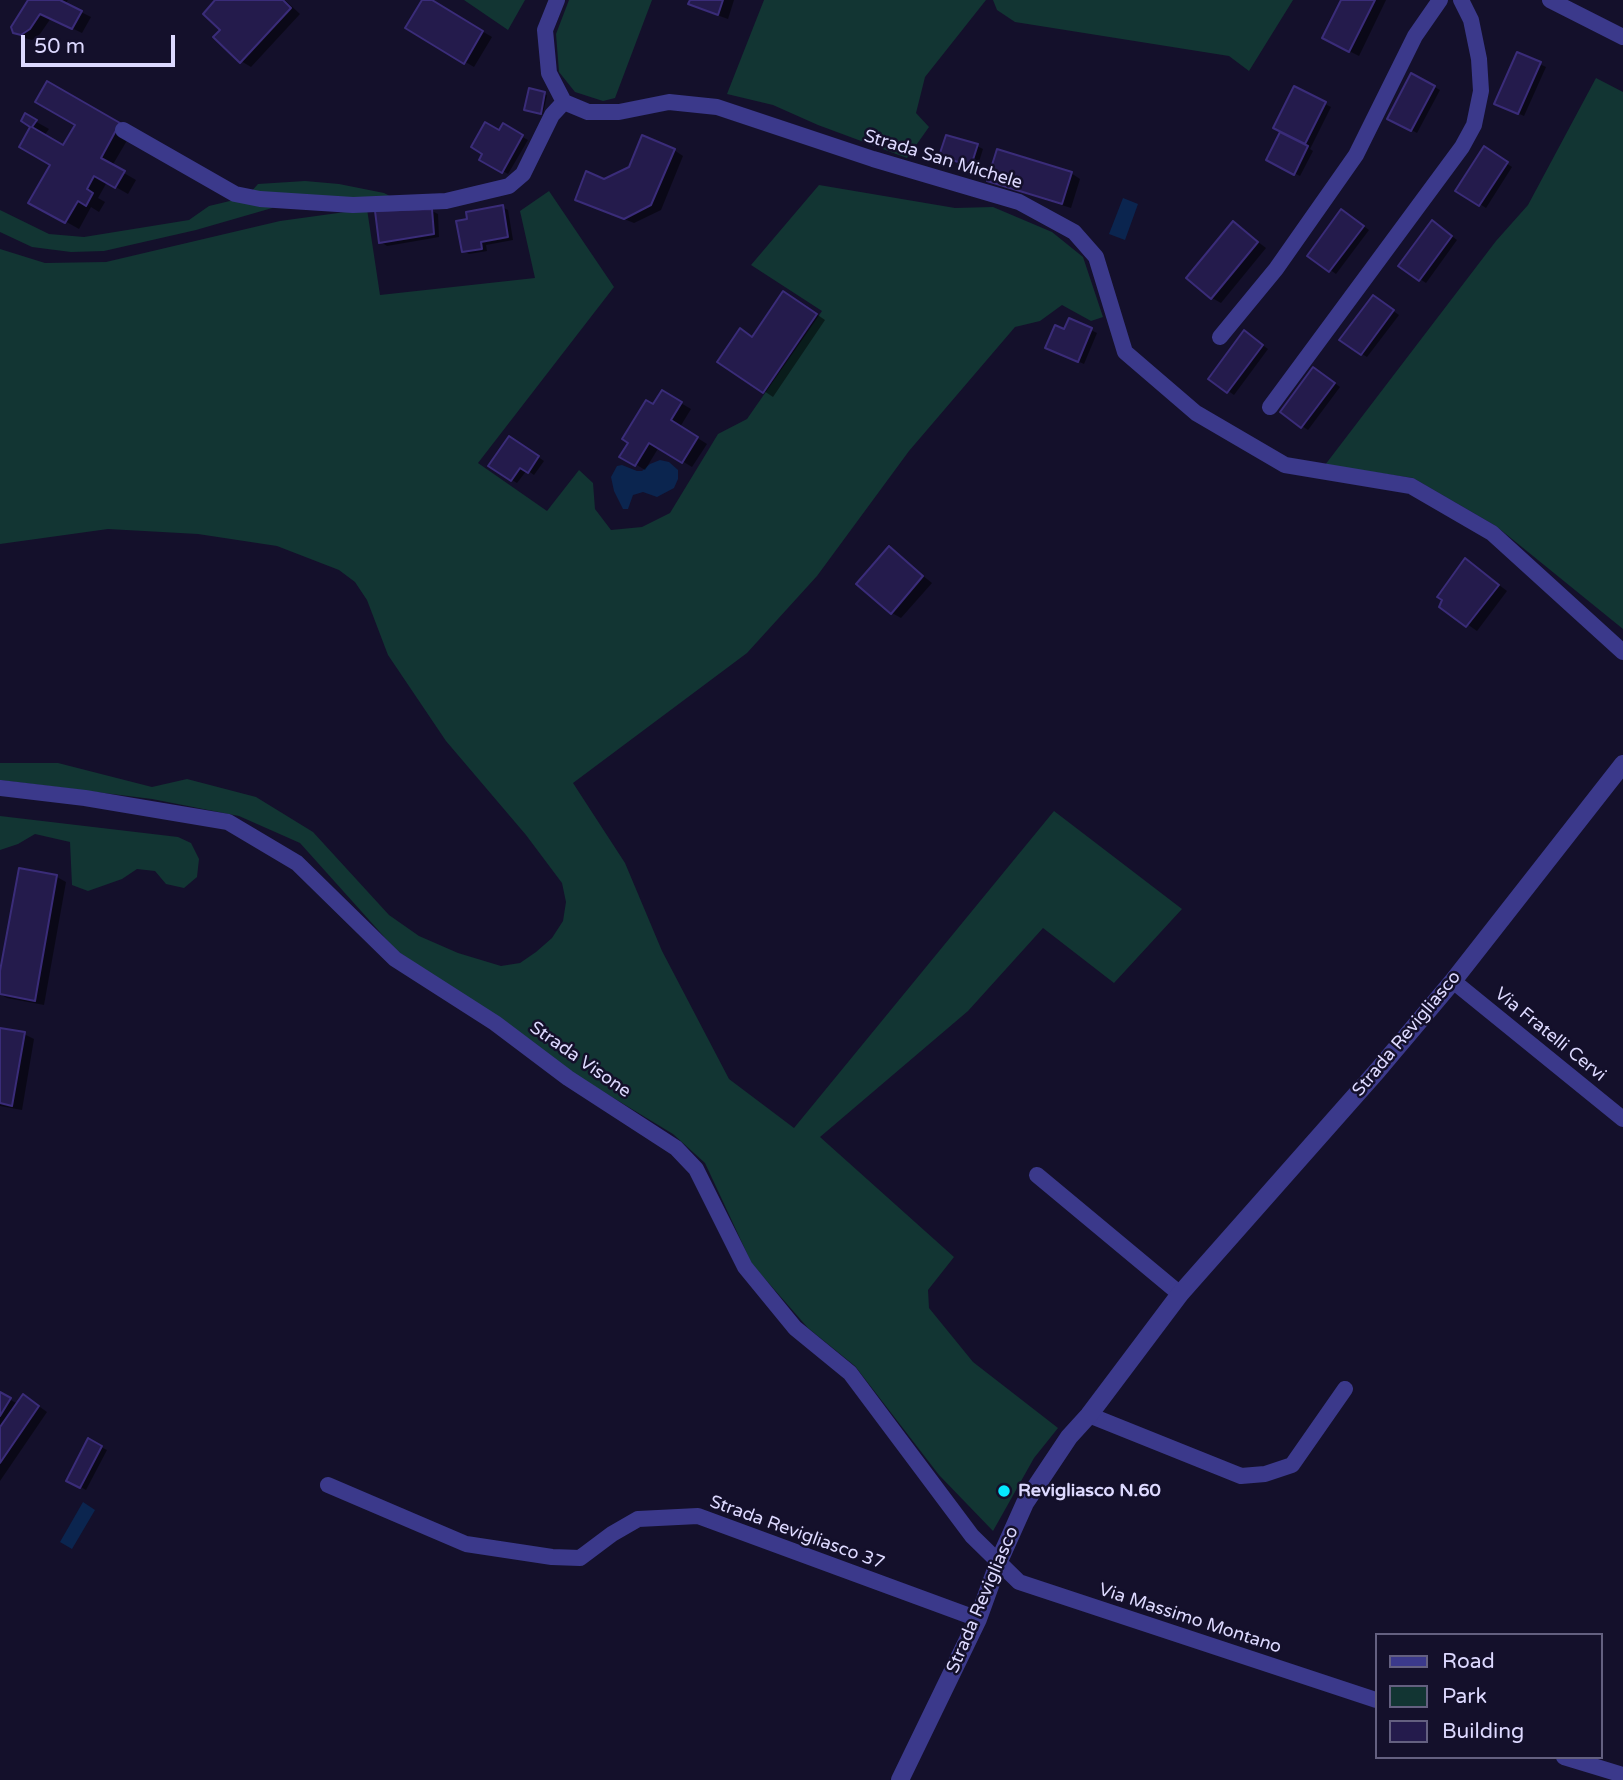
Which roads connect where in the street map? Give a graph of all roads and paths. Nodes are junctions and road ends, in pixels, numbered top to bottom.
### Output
1 (558, 0) edge
2 (1440, 0) edge
3 (1461, 0) edge
4 (1550, 0) edge
5 (1623, 37) edge
6 (564, 102) junction
7 (123, 130) dead end
8 (1220, 337) dead end
9 (1270, 407) dead end
10 (1623, 652) edge
11 (1623, 764) edge
12 (0, 788) edge
13 (1453, 981) junction
14 (1623, 1119) edge
15 (1037, 1175) dead end
16 (1180, 1294) junction
17 (1345, 1389) dead end
18 (1089, 1415) junction
19 (328, 1485) dead end
20 (999, 1561) junction
21 (978, 1619) junction
22 (1374, 1699) edge
23 (1571, 1759) edge
24 (1623, 1775) edge
25 (900, 1780) edge

1 - 6 street
2 - 8 street
3 - 9 street
4 - 5 street
6 - 7 street
6 - 10 street, Strada San Michele
11 - 13 street, Strada Revigliasco
12 - 20 street, Strada Visone
13 - 14 street, Via Fratelli Cervi
13 - 16 street, Strada Revigliasco
15 - 16 street
16 - 18 street, Strada Revigliasco
17 - 18 street
18 - 20 street, Strada Revigliasco
19 - 21 street, Strada Revigliasco 37
20 - 21 street, Strada Revigliasco
20 - 22 street, Via Massimo Montano
21 - 25 street, Strada Revigliasco
23 - 24 street

